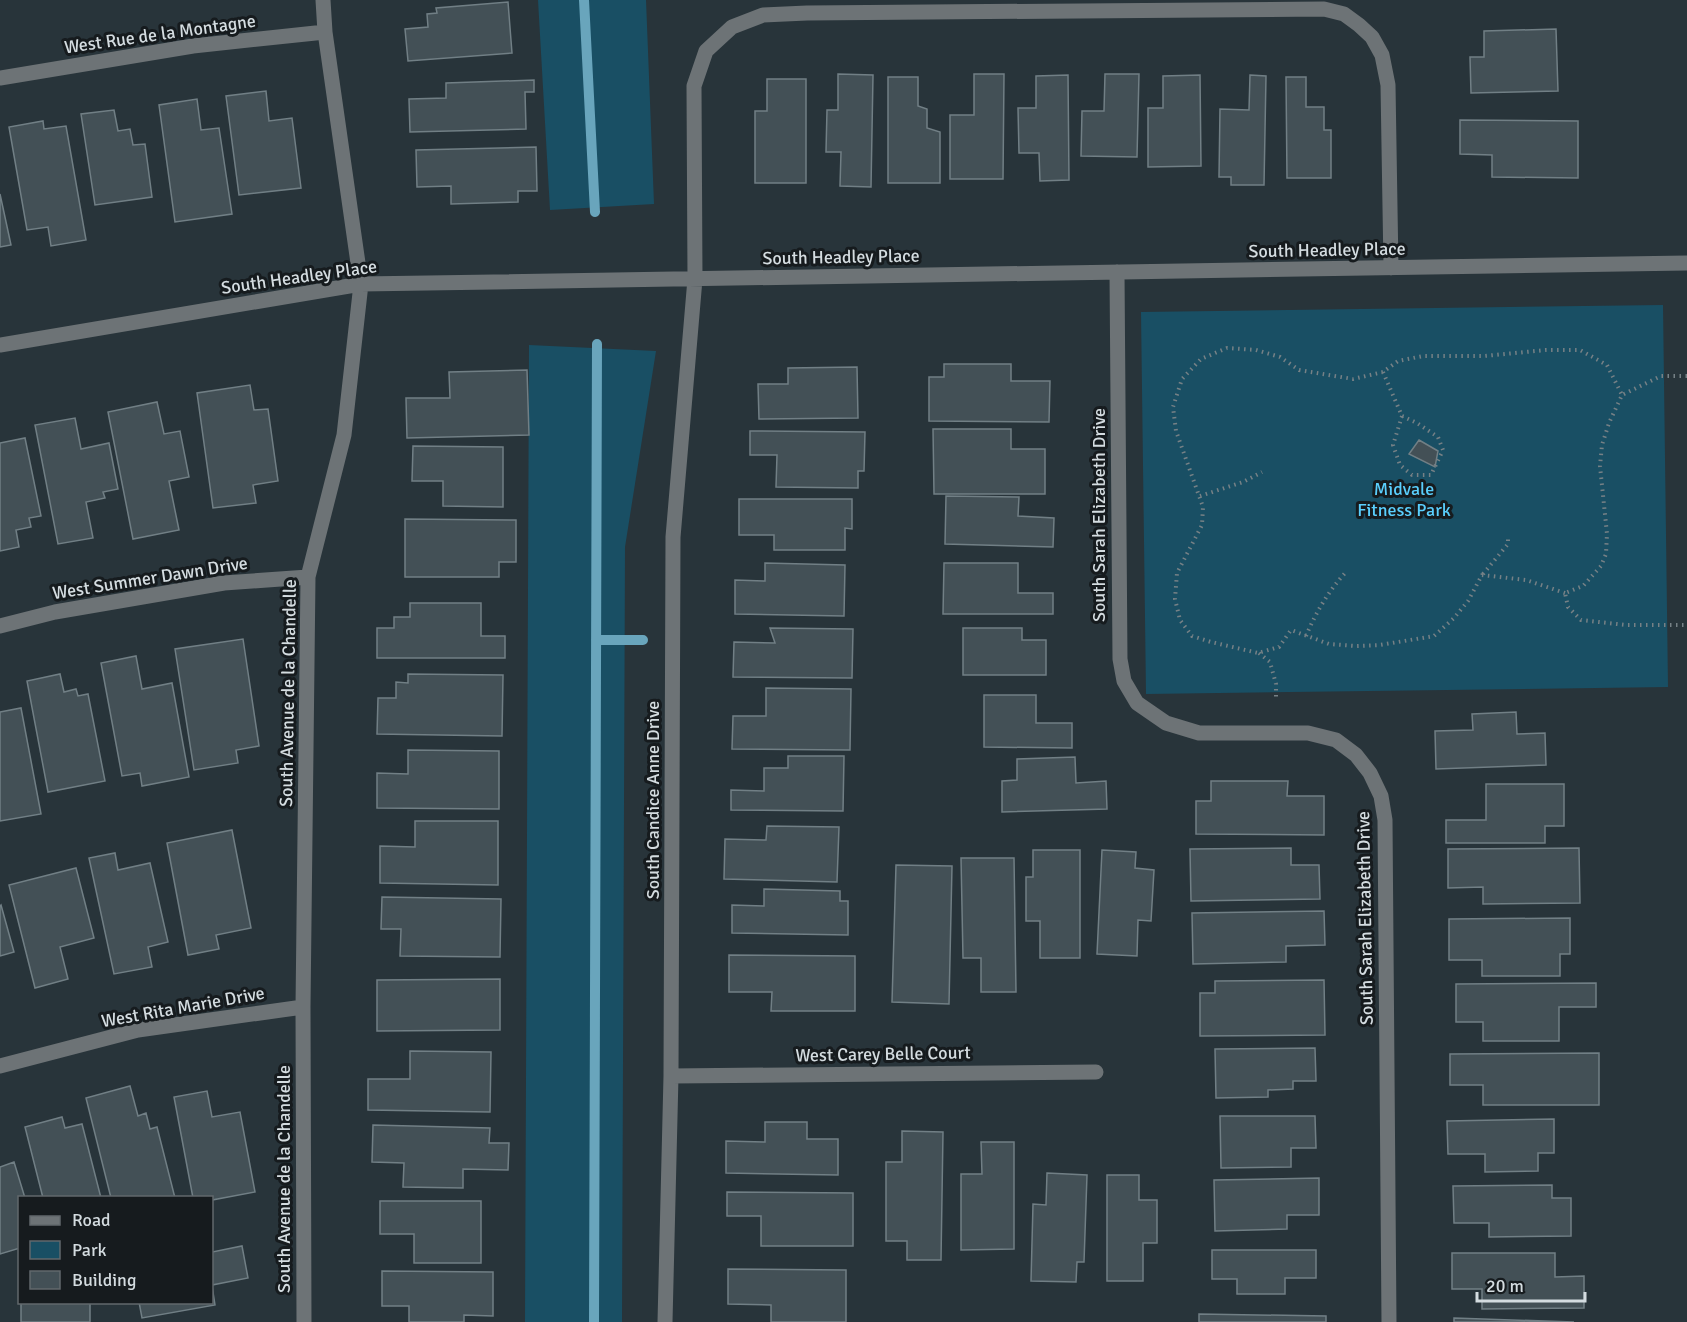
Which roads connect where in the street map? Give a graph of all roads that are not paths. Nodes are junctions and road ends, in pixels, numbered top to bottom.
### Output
1 (323, 0) edge
2 (325, 32) junction
3 (0, 78) edge
4 (1687, 264) edge
5 (1391, 268) junction
6 (1117, 272) junction
7 (695, 279) junction
8 (361, 284) junction
9 (0, 345) edge
10 (308, 577) junction
11 (0, 626) edge
12 (303, 1007) junction
13 (0, 1066) edge
14 (1096, 1072) dead end
15 (672, 1076) junction
16 (304, 1322) edge
17 (665, 1322) edge
18 (1389, 1322) edge

1 - 2 street, South Avenue de la Chandelle
2 - 3 street, West Rue de la Montagne
2 - 8 street, South Avenue de la Chandelle
4 - 5 street, South Headley Place
5 - 6 street, South Headley Place
5 - 7 street, South Candice Anne Drive
6 - 7 street, South Headley Place
6 - 18 street, South Sarah Elizabeth Drive
7 - 8 street, South Headley Place
7 - 15 street, South Candice Anne Drive
8 - 9 street, South Headley Place
8 - 10 street, South Avenue de la Chandelle
10 - 11 street, West Summer Dawn Drive
10 - 12 street, South Avenue de la Chandelle
12 - 13 street, West Rita Marie Drive
12 - 16 street, South Avenue de la Chandelle
14 - 15 street, West Carey Belle Court
15 - 17 street, South Candice Anne Drive

